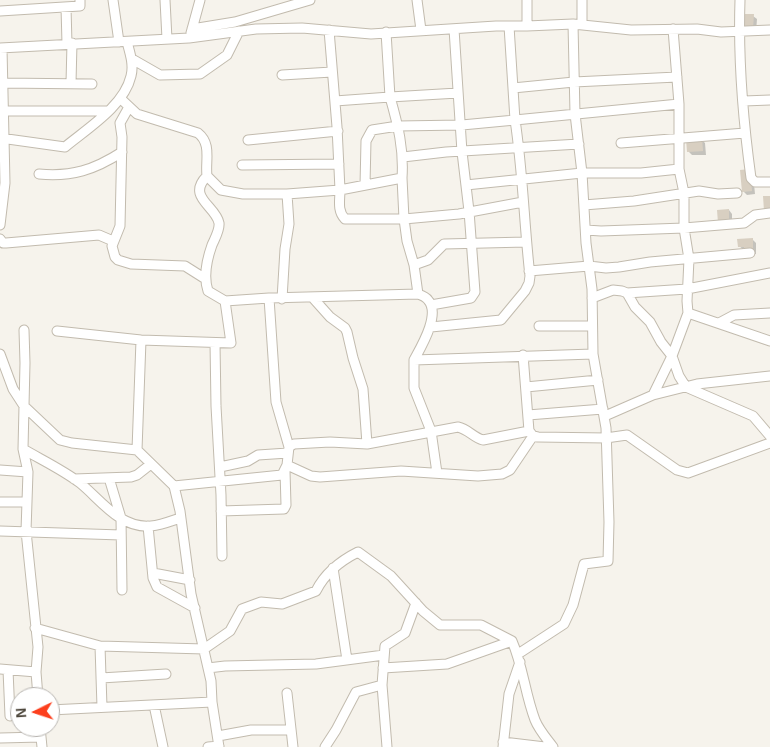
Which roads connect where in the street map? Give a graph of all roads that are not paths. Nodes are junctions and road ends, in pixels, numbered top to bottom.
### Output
1 (80, 0) edge
2 (113, 0) edge
3 (165, 0) edge
4 (200, 0) edge
5 (310, 0) edge
6 (417, 0) edge
7 (527, 0) edge
8 (582, 0) edge
9 (740, 0) edge
10 (47, 4) edge
11 (66, 7) junction
12 (0, 11) edge
13 (577, 25) junction
14 (508, 26) junction
15 (527, 26) junction
16 (454, 29) junction
17 (673, 29) junction
18 (770, 29) edge
19 (328, 30) junction
20 (421, 30) junction
21 (239, 31) junction
22 (386, 32) junction
23 (739, 32) junction
24 (191, 34) junction
25 (167, 39) junction
26 (123, 42) junction
27 (70, 44) junction
28 (1, 48) edge
29 (132, 59) junction
30 (332, 72) junction
31 (282, 75) dead end
32 (677, 77) junction
33 (574, 82) junction
34 (71, 83) junction
35 (2, 84) junction
36 (92, 84) dead end
37 (513, 88) junction
38 (458, 93) junction
39 (390, 97) junction
40 (121, 99) junction
41 (770, 100) edge
42 (335, 101) junction
43 (744, 101) junction
44 (679, 104) junction
45 (129, 107) junction
46 (1, 111) edge
47 (107, 111) junction
48 (575, 114) junction
49 (515, 120) junction
50 (462, 125) junction
51 (398, 126) junction
52 (338, 131) junction
53 (745, 133) junction
54 (680, 137) junction
55 (1, 138) edge
56 (248, 140) dead end
57 (621, 143) dead end
58 (579, 144) junction
59 (520, 148) junction
60 (122, 152) junction
61 (462, 152) junction
62 (404, 157) junction
63 (339, 164) junction
64 (242, 165) dead end
65 (2, 166) edge
66 (679, 169) junction
67 (582, 173) junction
68 (39, 174) dead end
69 (207, 176) junction
70 (402, 178) junction
71 (522, 180) junction
72 (770, 182) edge
73 (365, 185) junction
74 (466, 185) junction
75 (340, 190) junction
76 (684, 193) junction
77 (737, 193) dead end
78 (287, 194) junction
79 (2, 201) edge
80 (523, 202) junction
81 (584, 205) junction
82 (469, 211) junction
83 (770, 213) edge
84 (404, 219) junction
85 (0, 225) edge
86 (684, 228) junction
87 (586, 230) junction
88 (0, 239) edge
89 (113, 242) junction
90 (526, 242) junction
91 (472, 244) junction
92 (750, 253) dead end
93 (689, 259) junction
94 (414, 265) junction
95 (589, 266) junction
96 (529, 271) junction
97 (770, 273) edge
98 (204, 278) junction
99 (687, 289) junction
100 (627, 293) junction
101 (418, 294) junction
102 (269, 298) junction
103 (282, 298) junction
104 (313, 298) junction
105 (592, 298) junction
106 (224, 301) junction
107 (431, 305) junction
108 (688, 313) junction
109 (770, 313) edge
110 (719, 323) junction
111 (539, 326) dead end
112 (592, 326) junction
113 (430, 327) junction
114 (24, 330) dead end
115 (58, 331) dead end
116 (141, 340) junction
117 (770, 341) edge
118 (215, 342) junction
119 (0, 354) edge
120 (594, 354) junction
121 (524, 355) junction
122 (672, 356) junction
123 (414, 360) junction
124 (770, 376) edge
125 (598, 380) junction
126 (526, 387) junction
127 (686, 387) junction
128 (654, 394) junction
129 (24, 406) junction
130 (604, 413) junction
131 (528, 415) junction
132 (431, 431) junction
133 (531, 434) junction
134 (770, 436) edge
135 (606, 438) junction
136 (770, 443) edge
137 (367, 444) junction
138 (23, 449) junction
139 (136, 450) junction
140 (288, 450) junction
141 (151, 464) junction
142 (220, 467) junction
143 (286, 468) junction
144 (0, 470) edge
145 (28, 472) junction
146 (437, 473) junction
147 (109, 478) junction
148 (74, 479) junction
149 (221, 482) junction
150 (174, 486) junction
151 (0, 502) edge
152 (27, 502) junction
153 (220, 511) junction
154 (121, 518) junction
155 (180, 518) junction
156 (148, 526) junction
157 (0, 531) edge
158 (26, 531) junction
159 (122, 535) junction
160 (222, 556) dead end
161 (333, 568) junction
162 (153, 573) junction
163 (190, 580) junction
164 (122, 590) dead end
165 (416, 603) junction
166 (194, 608) junction
167 (35, 628) junction
168 (512, 641) junction
169 (100, 646) junction
170 (204, 649) junction
171 (384, 655) junction
172 (519, 658) junction
173 (347, 660) junction
174 (208, 668) junction
175 (383, 668) junction
176 (4, 669) edge
177 (36, 672) junction
178 (166, 674) dead end
179 (101, 678) junction
180 (382, 685) junction
181 (37, 687) edge
182 (287, 693) dead end
183 (212, 702) junction
184 (154, 705) junction
185 (102, 707) junction
186 (60, 709) edge
187 (10, 716) dead end
188 (291, 730) junction
189 (41, 737) joint
190 (0, 738) edge
191 (218, 743) edge
192 (503, 745) edge
193 (42, 747) edge
194 (163, 747) edge
195 (208, 747) edge
196 (293, 747) edge
197 (324, 747) edge
198 (387, 747) edge
199 (545, 747) edge
200 (553, 747) edge

1 - 11 street
2 - 26 street
3 - 25 street
4 - 24 street
5 - 24 street
6 - 20 street
7 - 15 street
8 - 13 street
9 - 23 street
10 - 11 street
10 - 12 street
11 - 27 street
13 - 15 street
13 - 17 street
13 - 33 street
14 - 15 street
14 - 16 street
14 - 37 street
16 - 20 street
16 - 38 street
17 - 23 street
17 - 32 street
18 - 23 street
19 - 21 street
19 - 22 street
19 - 30 street
20 - 22 street
21 - 24 street
21 - 29 street
22 - 39 street
23 - 43 street
24 - 25 street
25 - 26 street
26 - 27 street
26 - 29 street
27 - 28 street
27 - 34 street
28 - 35 street
29 - 40 street
30 - 31 street
30 - 42 street
32 - 33 street
32 - 44 street
33 - 37 street
33 - 48 street
34 - 35 street
34 - 36 street
35 - 46 street
37 - 49 street
38 - 39 street
38 - 50 street
39 - 42 street
39 - 51 street
40 - 45 street
40 - 47 street
41 - 43 street
42 - 52 street
43 - 53 street
44 - 48 street
44 - 54 street
45 - 60 street
45 - 69 street
46 - 47 street
46 - 55 street
47 - 55 street
48 - 49 street
48 - 58 street
49 - 50 street
49 - 59 street
50 - 51 street
50 - 61 street
51 - 62 street
51 - 73 street
52 - 56 street
52 - 63 street
53 - 54 street
53 - 72 street
54 - 57 street
54 - 66 street
55 - 65 street
58 - 59 street
58 - 67 street
59 - 61 street
59 - 71 street
60 - 68 street
60 - 89 street
61 - 62 street
61 - 74 street
62 - 70 street
63 - 64 street
63 - 75 street
65 - 79 street
66 - 67 street
66 - 76 street
67 - 71 street
67 - 81 street
69 - 78 street
69 - 98 street
70 - 73 street
70 - 84 street
71 - 74 street
71 - 80 street
73 - 75 street
74 - 82 street
75 - 78 street
75 - 84 street
76 - 77 street
76 - 81 street
76 - 86 street
78 - 103 street
79 - 85 street
80 - 82 street
80 - 90 street
81 - 87 street
82 - 84 street
82 - 91 street
83 - 86 street
84 - 94 street
86 - 87 street
86 - 93 street
87 - 95 street
88 - 89 street
89 - 98 street
90 - 91 street
90 - 96 street
91 - 94 street
91 - 107 street
92 - 93 street
93 - 95 street
93 - 99 street
94 - 101 street
95 - 96 street
95 - 105 street
96 - 113 street
97 - 99 street
98 - 106 street
99 - 100 street
99 - 108 street
100 - 105 street
100 - 122 street
101 - 104 street
101 - 107 street
102 - 103 street
102 - 106 street
102 - 140 street
103 - 104 street
104 - 137 street
105 - 112 street
106 - 118 street
107 - 113 street
108 - 110 street
108 - 122 street
109 - 110 street
110 - 117 street
111 - 112 street
112 - 120 street
113 - 123 street
114 - 129 street
115 - 116 street
116 - 118 street
116 - 139 street
118 - 142 street
119 - 129 street
120 - 121 street
120 - 125 street
121 - 123 street
121 - 126 street
122 - 127 street
122 - 128 street
123 - 132 street
124 - 127 street
125 - 126 street
125 - 130 street
126 - 131 street
127 - 128 street
127 - 134 street
128 - 130 street
129 - 138 street
129 - 139 street
130 - 131 street
130 - 135 street
131 - 133 street
132 - 133 street
132 - 137 street
132 - 146 street
133 - 135 street
133 - 146 street
135 - 136 street
135 - 172 street
137 - 140 street
138 - 145 street
138 - 148 street
139 - 141 street
140 - 142 street
140 - 143 street
141 - 147 street
141 - 150 street
142 - 149 street
143 - 146 street
143 - 149 street
143 - 153 street
144 - 145 street
145 - 152 street
147 - 148 street
147 - 154 street
148 - 154 street
149 - 150 street
149 - 153 street
150 - 155 street
151 - 152 street
152 - 158 street
153 - 160 street
154 - 156 street
154 - 159 street
155 - 156 street
155 - 163 street
156 - 162 street
157 - 158 street
158 - 159 street
158 - 167 street
159 - 164 street
161 - 165 street
161 - 170 street
161 - 173 street
162 - 163 street
162 - 166 street
163 - 166 street
165 - 168 street
165 - 171 street
166 - 170 street
167 - 169 street
167 - 177 street
168 - 172 street
168 - 175 street
169 - 170 street
169 - 179 street
170 - 174 street
171 - 173 street
171 - 175 street
172 - 192 street
172 - 200 street
173 - 174 street
174 - 183 street
175 - 180 street
176 - 177 street
176 - 187 street
177 - 181 street
178 - 179 street
179 - 185 street
180 - 197 street
180 - 198 street
182 - 188 street
183 - 184 street
183 - 191 street
184 - 185 street
184 - 194 street
185 - 186 street
188 - 191 street
188 - 196 street
189 - 190 street
189 - 193 street
191 - 195 street
192 - 199 street

